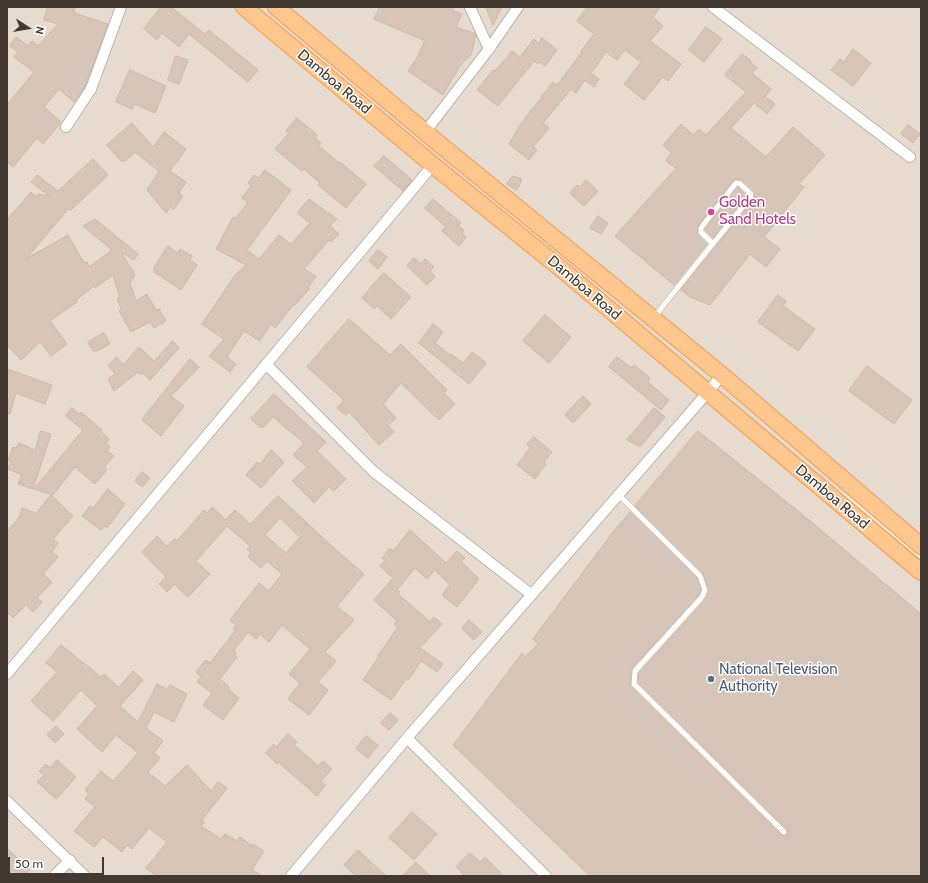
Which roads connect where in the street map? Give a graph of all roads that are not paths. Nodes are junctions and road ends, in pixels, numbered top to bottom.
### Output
1 (121, 7) edge
2 (244, 7) edge
3 (276, 7) edge
4 (470, 7) edge
5 (518, 7) edge
6 (713, 7) edge
7 (489, 50) junction
8 (66, 127) dead end
9 (426, 132) junction
10 (910, 157) dead end
11 (433, 165) junction
12 (713, 244) junction
13 (654, 318) junction
14 (266, 364) junction
15 (722, 375) junction
16 (708, 392) junction
17 (619, 495) junction
18 (921, 546) edge
19 (921, 572) edge
20 (532, 595) junction
21 (7, 674) edge
22 (408, 738) junction
23 (7, 801) edge
24 (784, 832) dead end
25 (70, 860) junction
26 (543, 875) edge
27 (54, 876) edge
28 (85, 876) edge
29 (291, 876) edge

1 - 8 street
2 - 11 main road, Damboa Road
3 - 9 main road, Damboa Road
4 - 7 street
5 - 7 street
6 - 10 street
7 - 9 street
9 - 13 main road, Damboa Road
11 - 14 street
11 - 16 main road, Damboa Road
12 - 12 lane
12 - 13 lane
13 - 15 main road, Damboa Road
14 - 20 street
14 - 21 street
15 - 16 street
15 - 18 main road, Damboa Road
16 - 17 street
16 - 19 main road, Damboa Road
17 - 20 street
17 - 24 lane
20 - 22 street
22 - 26 street
22 - 29 street
23 - 25 street
25 - 27 street
25 - 28 street

